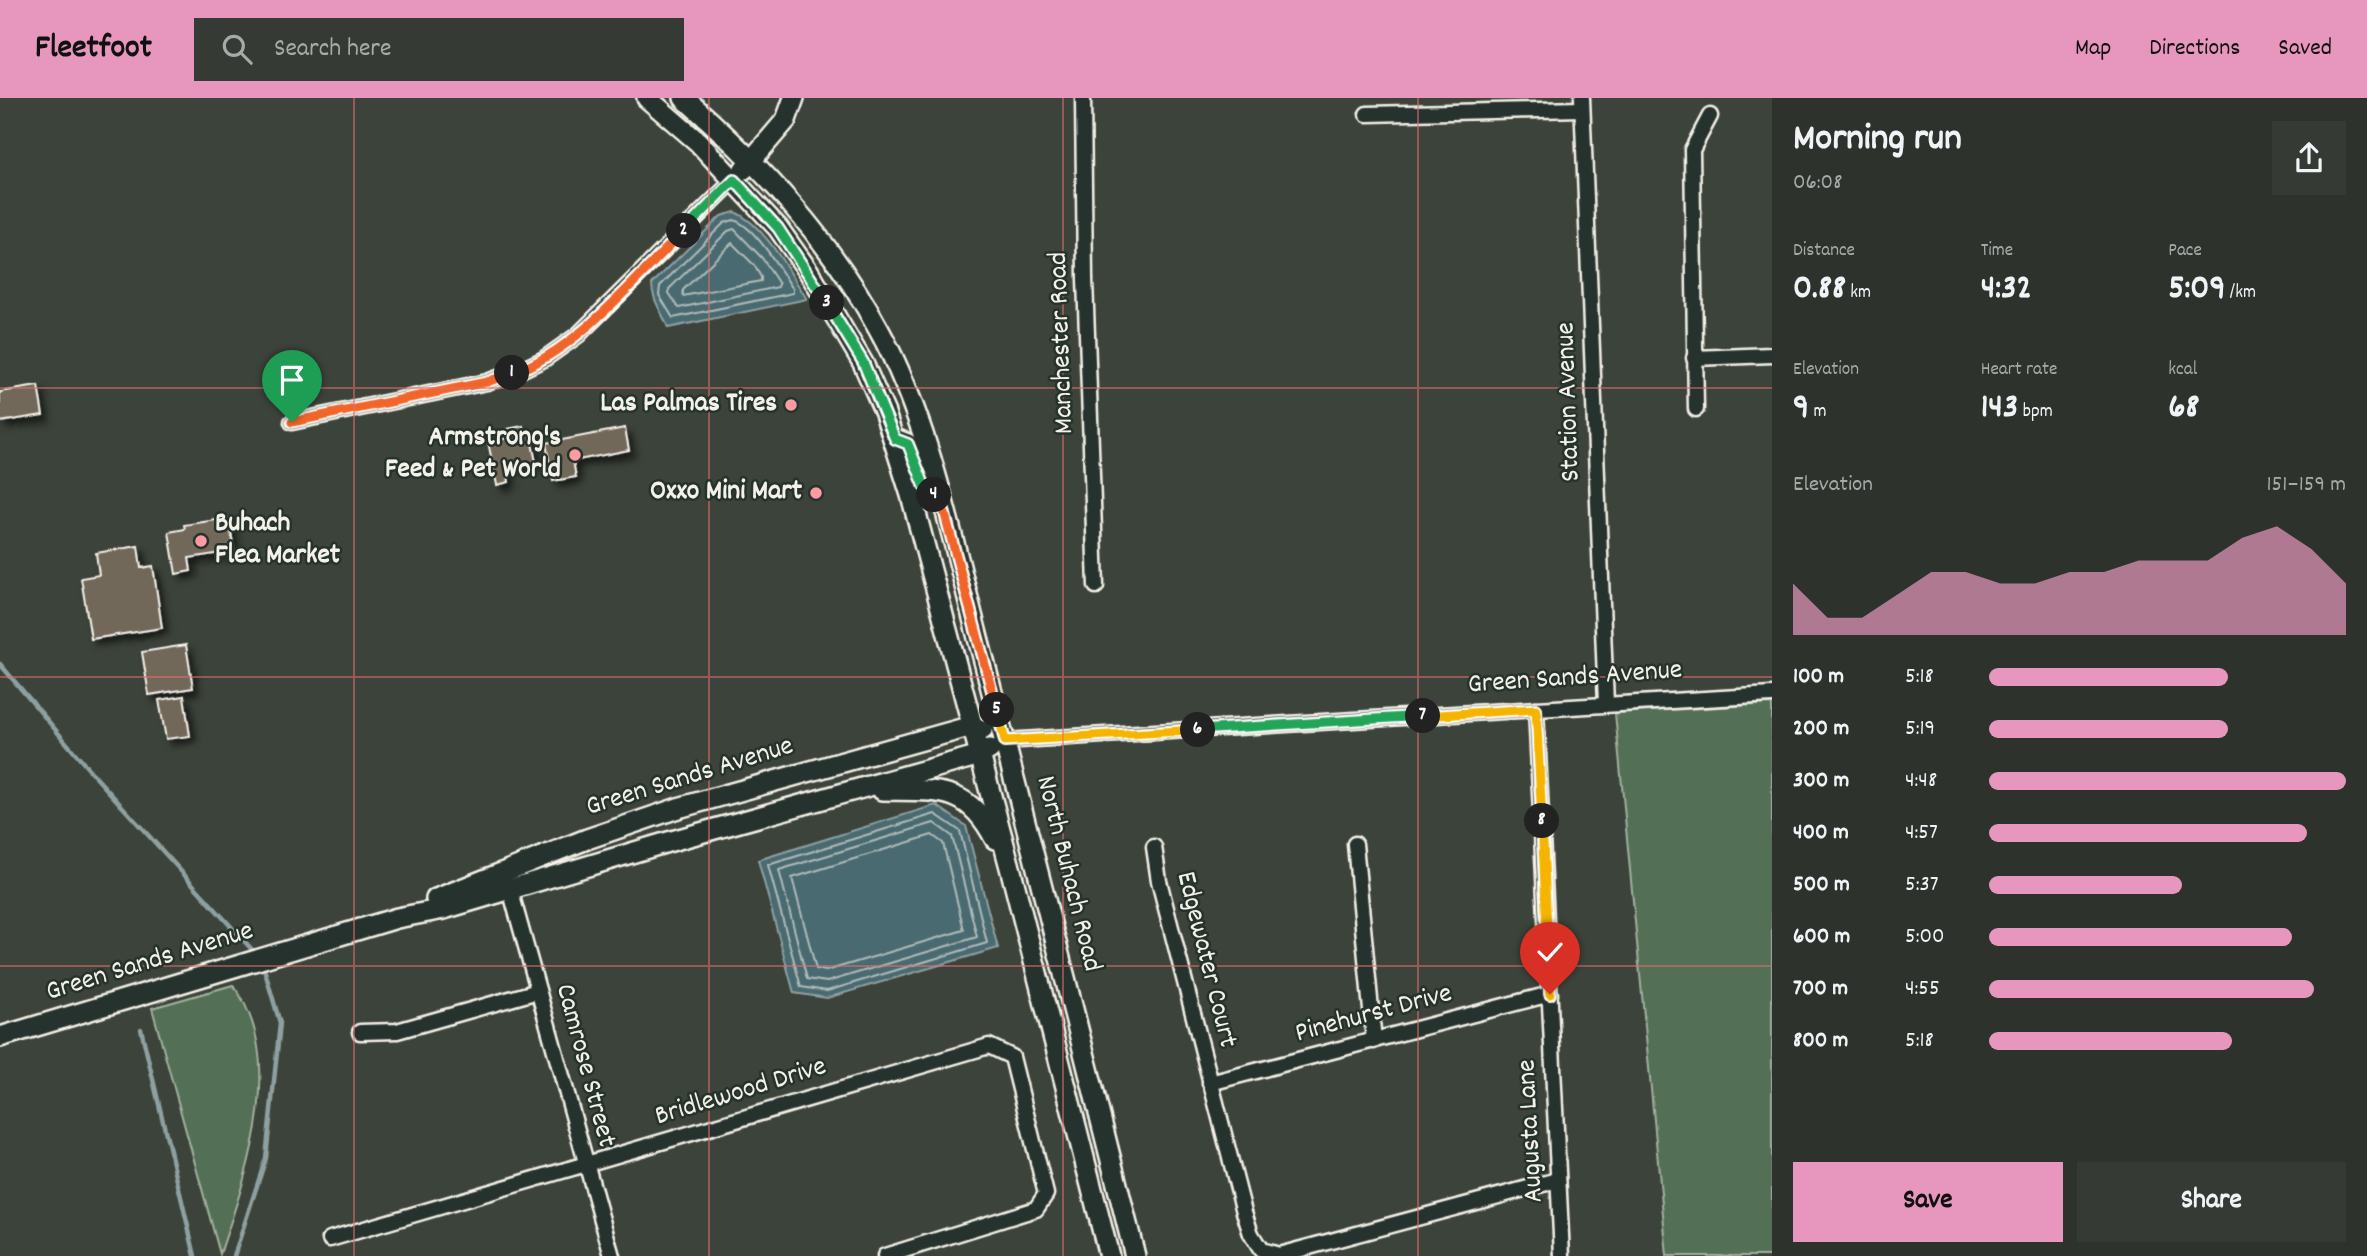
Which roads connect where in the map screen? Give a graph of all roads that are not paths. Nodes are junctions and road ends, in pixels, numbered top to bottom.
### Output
1 (647, 98) edge
2 (684, 98) edge
3 (794, 98) edge
4 (1083, 98) edge
5 (1582, 103) edge
6 (1367, 114) dead end
7 (1710, 116) dead end
8 (752, 161) junction
9 (734, 180) junction
10 (1772, 355) edge
11 (1694, 358) junction
12 (1696, 409) dead end
13 (292, 422) dead end
14 (895, 439) junction
15 (942, 503) junction
16 (1097, 586) dead end
17 (1772, 695) edge
18 (1606, 704) junction
19 (1536, 709) junction
20 (972, 726) junction
21 (1005, 741) junction
22 (979, 755) junction
23 (860, 790) junction
24 (1355, 844) dead end
25 (1154, 848) dead end
26 (1011, 871) junction
27 (510, 889) junction
28 (397, 918) junction
29 (538, 991) junction
30 (1550, 994) junction
31 (360, 1032) dead end
32 (0, 1037) edge
33 (1374, 1041) junction
34 (1210, 1083) junction
35 (586, 1165) junction
36 (1558, 1180) junction
37 (330, 1239) dead end
38 (612, 1256) edge
39 (885, 1256) edge
40 (1109, 1256) edge
41 (1135, 1256) edge
42 (1562, 1256) edge

1 - 9 main road, North Buhach Road
2 - 8 main road, North Buhach Road
3 - 8 main road
4 - 16 street, Manchester Road
5 - 6 street
5 - 18 street, Station Avenue
7 - 11 street
8 - 9 main road
8 - 15 main road, North Buhach Road
9 - 13 street
9 - 14 main road, North Buhach Road
10 - 11 street
11 - 12 street
14 - 15 main road
14 - 20 main road, North Buhach Road
15 - 21 main road, North Buhach Road
17 - 18 street, Green Sands Avenue
18 - 19 street, Green Sands Avenue
19 - 21 street, Green Sands Avenue
19 - 30 street, Augusta Lane
20 - 21 main road, Green Sands Avenue
20 - 22 main road, North Buhach Road
20 - 28 main road, Green Sands Avenue
21 - 22 main road, Green Sands Avenue
21 - 41 main road, North Buhach Road
22 - 23 main road, Green Sands Avenue
22 - 26 main road, North Buhach Road
23 - 26 main road
23 - 27 main road, Green Sands Avenue
24 - 33 street
25 - 34 street, Edgewater Court
26 - 40 main road, North Buhach Road
27 - 28 main road, Green Sands Avenue
27 - 29 street, Camrose Street
28 - 32 main road, Green Sands Avenue
29 - 31 street
29 - 35 street, Camrose Street
30 - 33 street, Pinehurst Drive
30 - 36 street, Augusta Lane
33 - 34 street, Pinehurst Drive
34 - 36 street, Edgewater Court
35 - 37 street, Bridlewood Drive
35 - 38 street, Camrose Street
35 - 39 street, Bridlewood Drive
36 - 42 street, Augusta Lane

